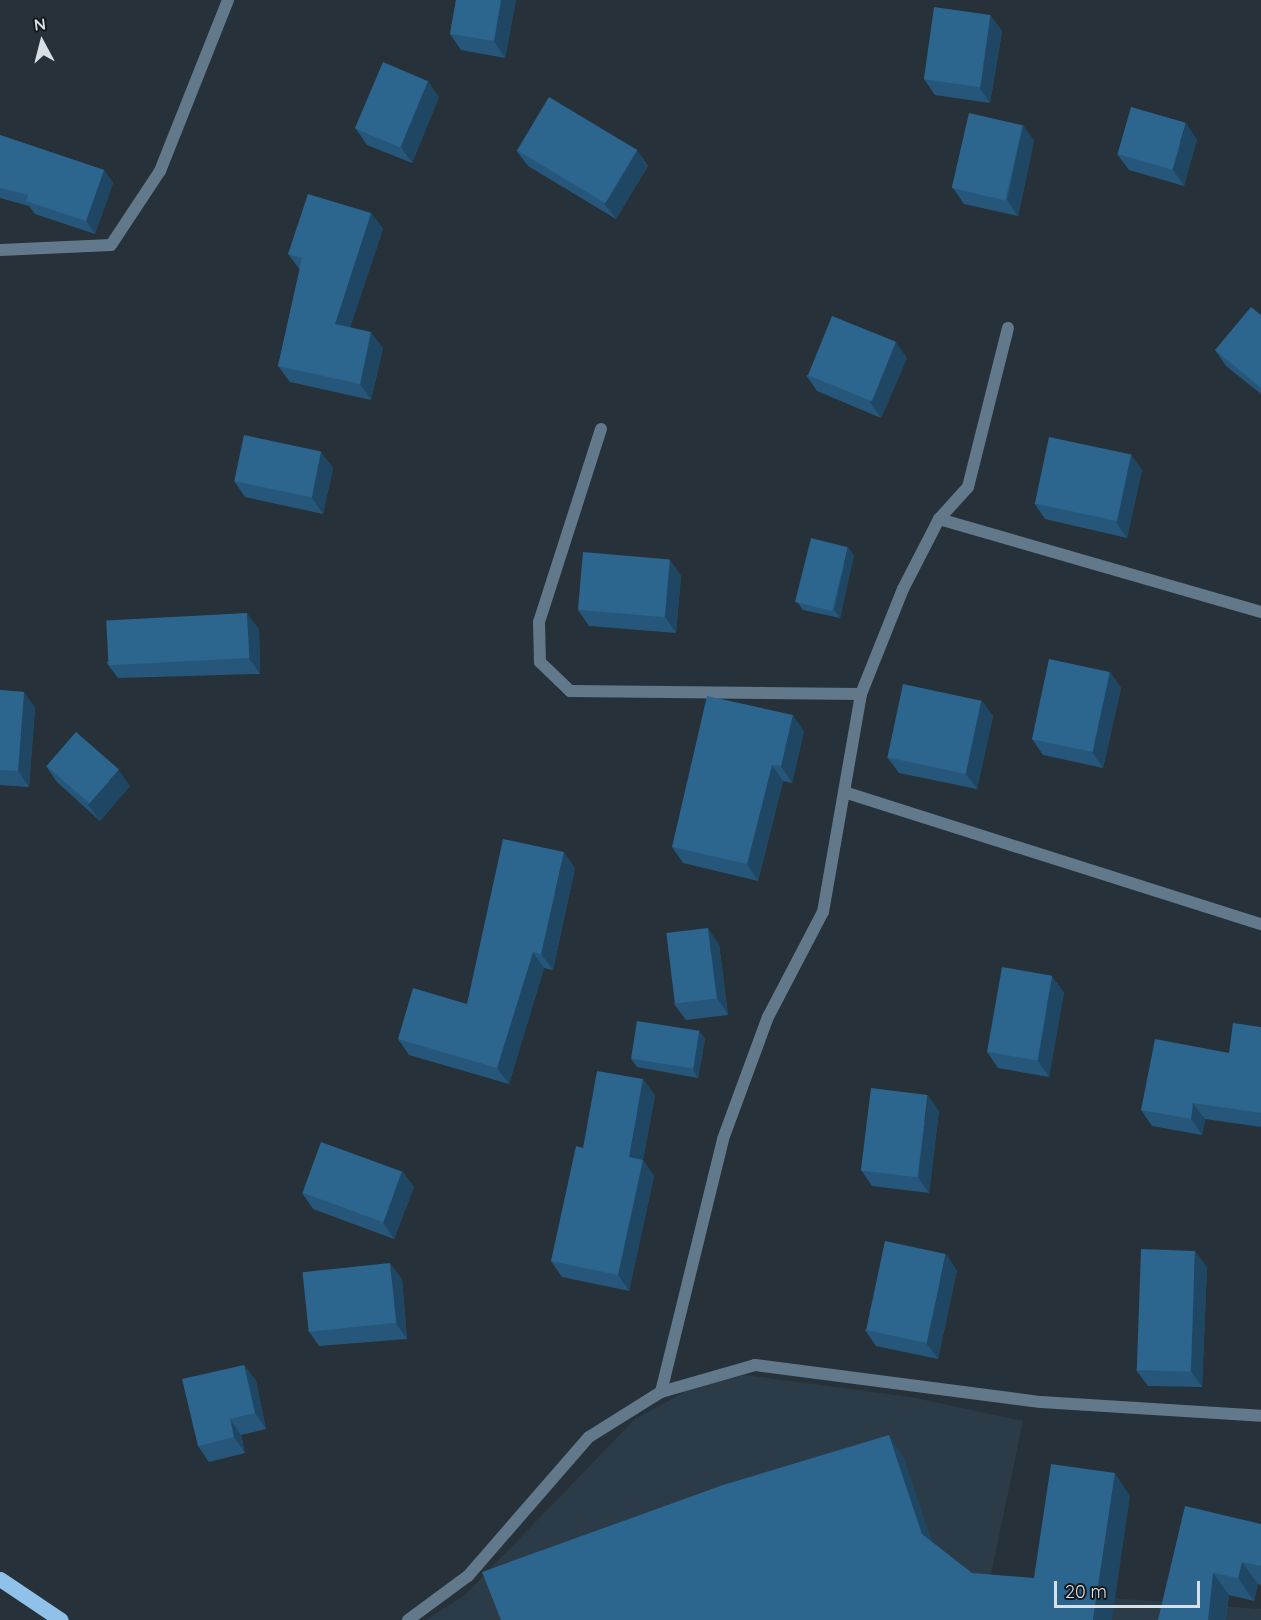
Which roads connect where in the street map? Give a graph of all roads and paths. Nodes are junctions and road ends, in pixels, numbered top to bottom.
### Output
1 (228, 0) edge
2 (0, 250) edge
3 (1008, 328) dead end
4 (601, 429) dead end
5 (939, 519) junction
6 (1261, 612) edge
7 (861, 694) junction
8 (844, 792) junction
9 (1261, 924) edge
10 (661, 1392) junction
11 (1261, 1416) edge
12 (0, 1579) edge
13 (61, 1620) edge
14 (408, 1620) edge

1 - 2 street
3 - 5 street
4 - 7 street
5 - 6 street
5 - 7 street
7 - 8 street
8 - 9 street
8 - 10 street
10 - 11 street
10 - 14 street
12 - 13 main road

